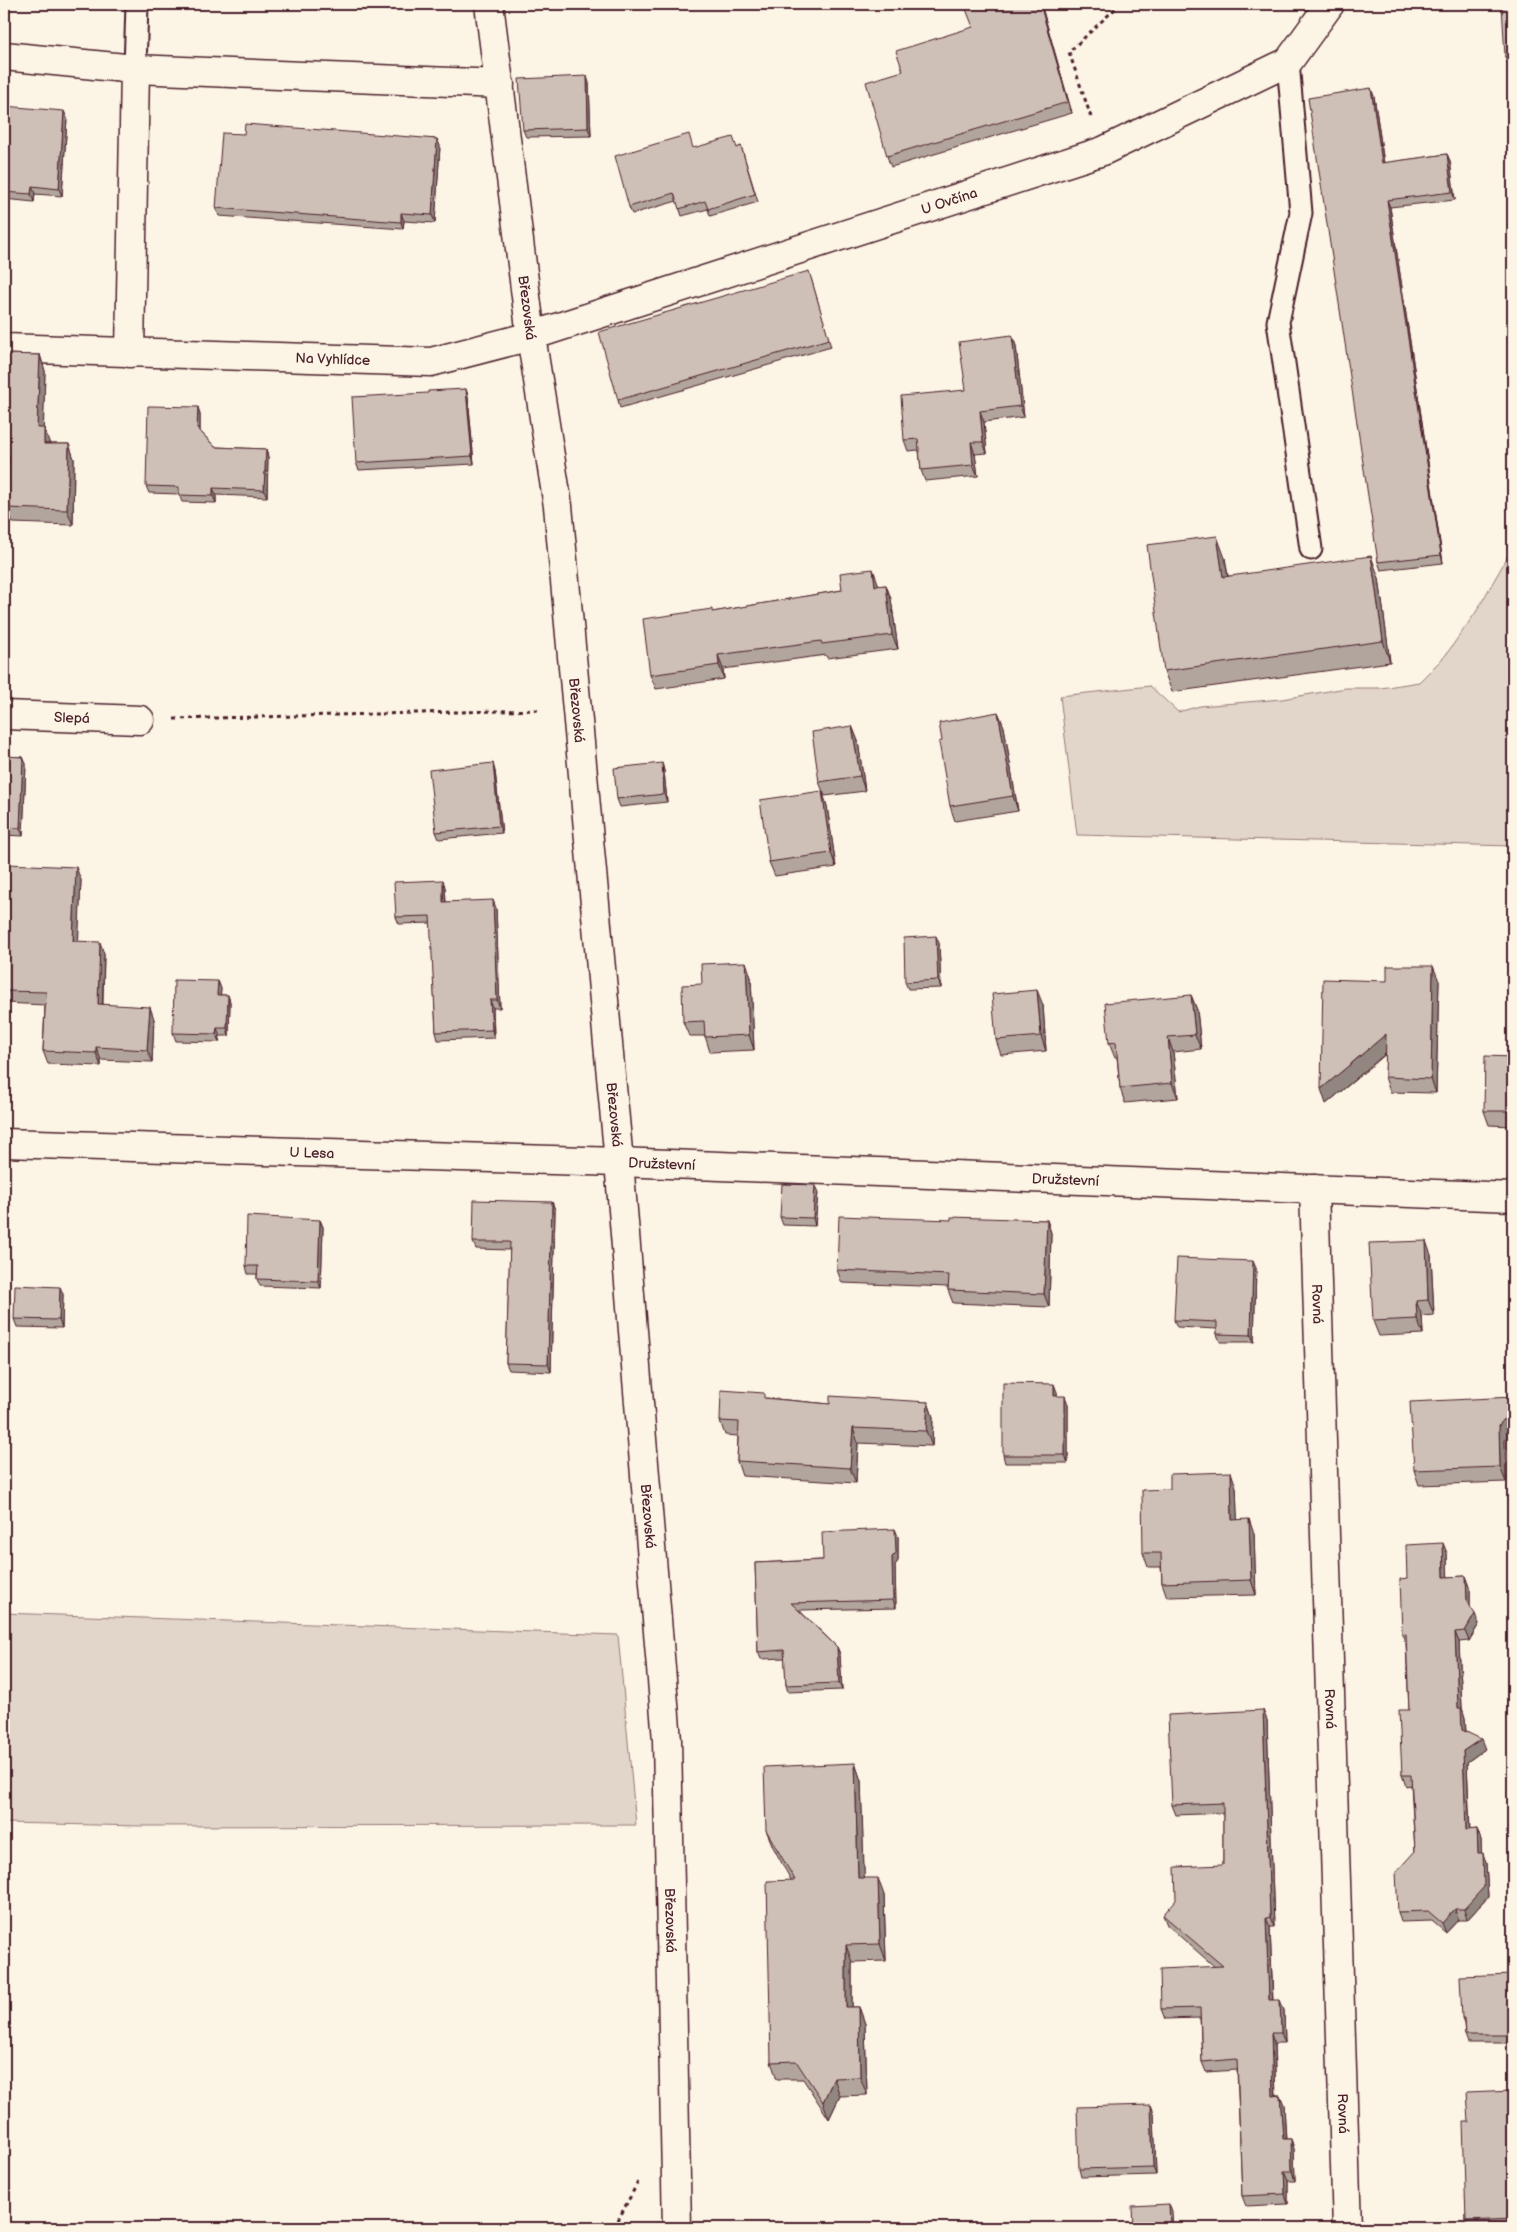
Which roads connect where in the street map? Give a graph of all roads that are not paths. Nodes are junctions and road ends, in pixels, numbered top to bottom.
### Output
1 (136, 4) edge
2 (489, 4) edge
3 (1330, 4) edge
4 (4, 56) edge
5 (1288, 62) junction
6 (135, 69) junction
7 (500, 84) junction
8 (531, 336) junction
9 (4, 348) edge
10 (130, 353) junction
11 (1311, 549) dead end
12 (4, 715) edge
13 (140, 720) road end
14 (4, 1143) edge
15 (619, 1162) junction
16 (1314, 1189) junction
17 (1513, 1197) edge
18 (677, 2228) edge
19 (1346, 2228) edge

1 - 6 lane
2 - 7 street, Březovská
3 - 5 street, U Ovčína
4 - 6 street
5 - 8 street, U Ovčína
5 - 11 lane
6 - 7 street
6 - 10 street
7 - 8 street, Březovská
8 - 10 street, Na Vyhlídce
8 - 15 street, Březovská
9 - 10 street, Na Vyhlídce
12 - 13 street, Slepá
14 - 15 street, U Lesa
15 - 16 street, Družstevní
15 - 18 street, Březovská
16 - 17 street, Družstevní
16 - 19 street, Rovná

